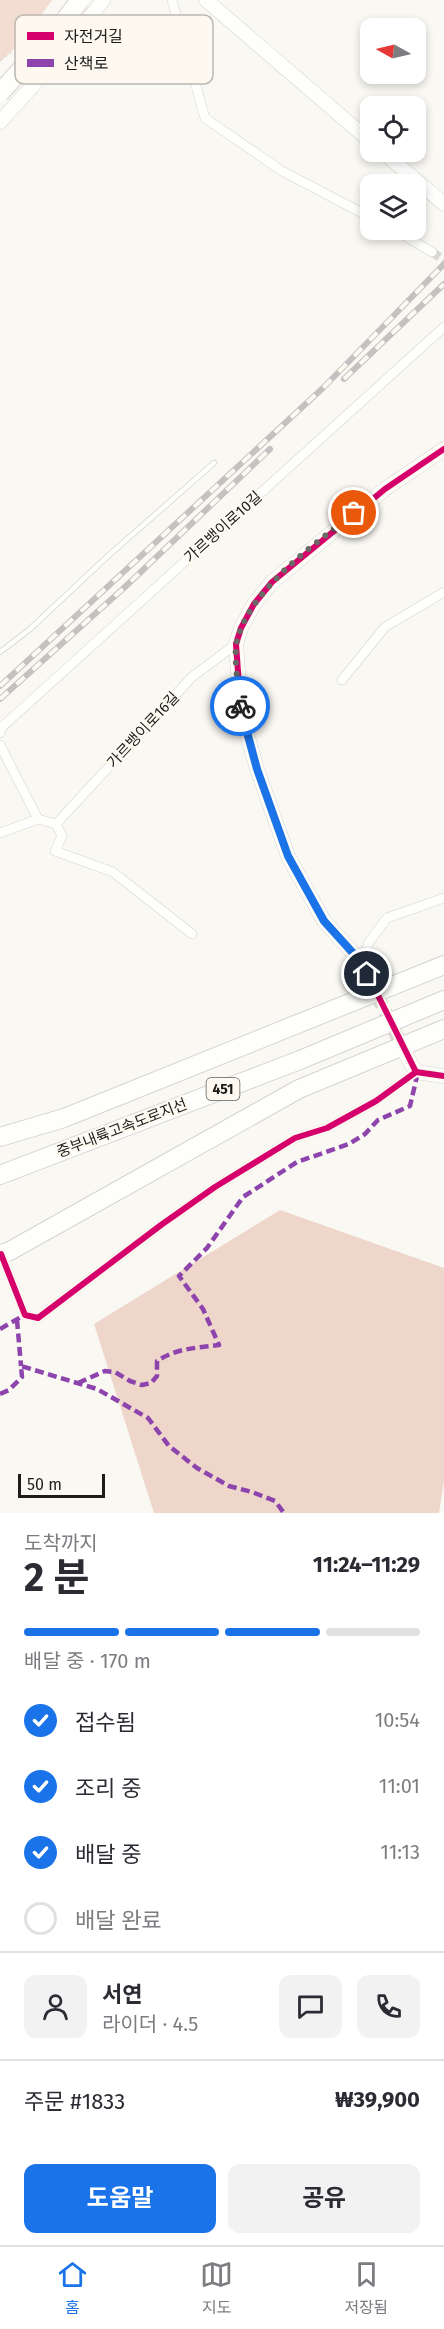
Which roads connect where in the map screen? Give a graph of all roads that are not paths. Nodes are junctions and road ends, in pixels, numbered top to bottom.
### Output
1 (80, 0) edge
2 (103, 0) edge
3 (172, 0) edge
4 (206, 0) edge
5 (69, 15) edge
6 (92, 15) edge
7 (176, 15) edge
8 (15, 76) edge
9 (34, 84) edge
10 (195, 84) edge
11 (0, 93) edge
12 (0, 122) edge
13 (360, 132) edge
14 (395, 162) edge
15 (444, 204) edge
16 (360, 212) edge
17 (412, 240) edge
18 (432, 252) tunnel mouth
19 (444, 327) edge
20 (444, 449) edge
21 (214, 463) dead end
22 (444, 592) edge
23 (236, 644) junction
24 (0, 652) edge
25 (342, 680) dead end
26 (1, 730) edge
27 (0, 745) edge
28 (38, 819) junction
29 (56, 824) junction
30 (0, 833) edge
31 (444, 898) edge
32 (192, 934) dead end
33 (444, 965) edge
34 (365, 969) joint
35 (444, 1000) edge
36 (444, 1029) edge
37 (405, 1053) tunnel mouth
38 (416, 1072) junction
39 (444, 1076) edge
40 (0, 1137) edge
41 (0, 1175) edge
42 (0, 1254) edge

1 - 5 highway, bridge
2 - 6 street
3 - 7 street
4 - 13 street
8 - 11 highway, bridge
9 - 12 street
10 - 16 street
14 - 15 street
17 - 18 street
19 - 26 street, 가르뱅이로10길
20 - 23 street
21 - 24 lane
22 - 25 street
23 - 29 street, 가르뱅이로16길
23 - 34 street
27 - 28 street
28 - 29 street
28 - 30 street
29 - 32 street
31 - 34 street
33 - 40 highway, 중부내륙고속도로지선 / 451
35 - 41 highway, 중부내륙고속도로지선 / 451
36 - 42 highway
37 - 38 street
38 - 39 street
38 - 42 street

